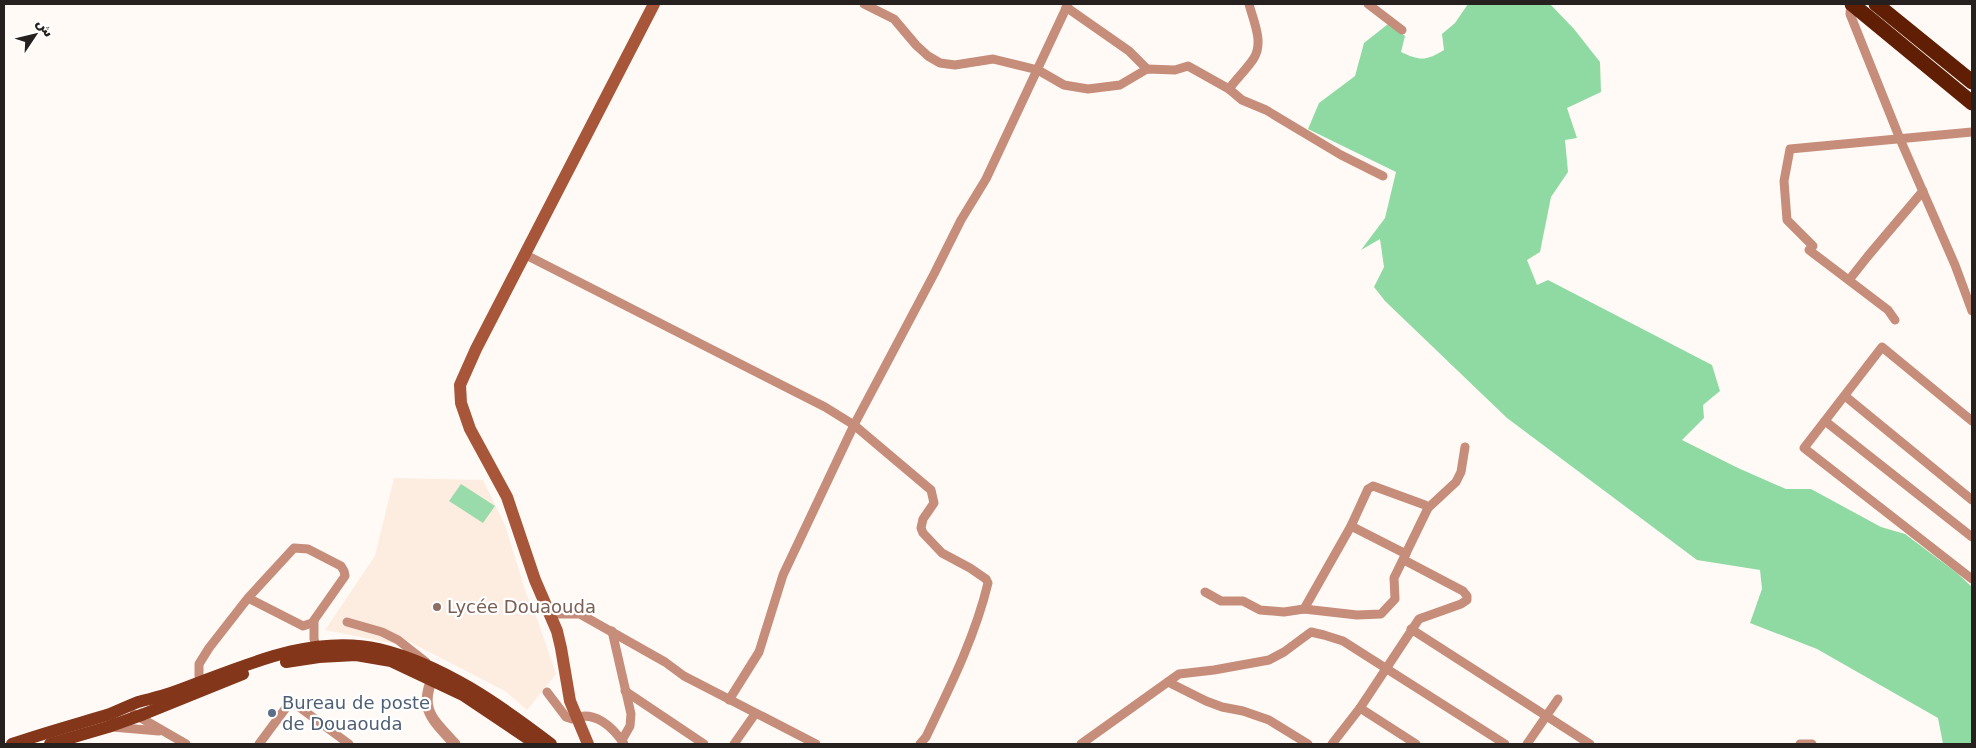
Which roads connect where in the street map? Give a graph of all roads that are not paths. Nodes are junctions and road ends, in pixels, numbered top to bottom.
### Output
1 (654, 4) edge
2 (864, 4) edge
3 (1249, 4) edge
4 (1368, 4) edge
5 (1851, 4) edge
6 (1876, 4) edge
7 (1881, 4) edge
8 (1067, 6) edge
9 (1904, 26) junction
10 (1402, 30) dead end
11 (1147, 69) junction
12 (1038, 70) junction
13 (1972, 82) edge
14 (1229, 89) junction
15 (1972, 102) edge
16 (1972, 132) edge
17 (1900, 138) junction
18 (1383, 176) dead end
19 (1923, 191) junction
20 (526, 255) junction
21 (1849, 280) junction
22 (1972, 311) edge
23 (1896, 320) dead end
24 (1845, 396) junction
25 (1825, 421) junction
26 (1972, 421) edge
27 (854, 425) junction
28 (1465, 447) dead end
29 (1972, 500) edge
30 (1428, 508) junction
31 (1351, 526) junction
32 (1972, 537) edge
33 (1405, 557) junction
34 (1972, 579) edge
35 (1205, 592) dead end
36 (248, 598) junction
37 (1304, 609) junction
38 (550, 614) junction
39 (314, 621) junction
40 (348, 622) dead end
41 (1411, 629) junction
42 (612, 631) junction
43 (317, 652) junction
44 (1386, 668) junction
45 (434, 675) junction
46 (201, 681) junction
47 (1168, 682) junction
48 (625, 691) junction
49 (548, 692) dead end
50 (1558, 699) dead end
51 (729, 700) junction
52 (138, 702) junction
53 (1360, 708) junction
54 (121, 709) junction
55 (157, 709) junction
56 (755, 714) junction
57 (140, 715) junction
58 (1547, 715) junction
59 (577, 717) junction
60 (108, 727) junction
61 (167, 734) junction
62 (452, 741) edge
63 (623, 742) edge
64 (12, 744) edge
65 (50, 744) edge
66 (186, 744) edge
67 (259, 744) edge
68 (349, 744) edge
69 (459, 744) edge
70 (536, 744) edge
71 (551, 744) edge
72 (588, 744) edge
73 (704, 744) edge
74 (734, 744) edge
75 (816, 744) edge
76 (920, 744) edge
77 (1081, 744) edge
78 (1308, 744) edge
79 (1332, 744) edge
80 (1416, 744) edge
81 (1505, 744) edge
82 (1527, 744) edge
83 (1590, 744) edge
84 (1800, 744) edge
85 (1812, 744) edge

1 - 20 main road
2 - 12 street
3 - 14 street
4 - 10 street
5 - 15 highway
5 - 17 street
6 - 9 highway
7 - 9 highway
8 - 11 street
8 - 12 street
9 - 13 highway
11 - 12 street
11 - 14 street
12 - 27 street
14 - 18 street
16 - 17 street
17 - 19 street
17 - 21 street
19 - 21 street
19 - 22 street
20 - 27 street
20 - 38 main road
21 - 23 street
24 - 25 street
24 - 26 street
24 - 29 street
25 - 32 street
25 - 34 street
27 - 51 street
27 - 76 street
28 - 30 street
30 - 31 street
30 - 33 street
31 - 33 street
31 - 37 street
33 - 37 street
33 - 41 street
35 - 37 street
36 - 39 street
36 - 39 street
36 - 46 street
38 - 42 street
38 - 59 main road
39 - 43 street
40 - 45 street
41 - 44 street
41 - 58 street
42 - 48 street
42 - 51 street
43 - 45 main road
43 - 46 main road
43 - 55 main road
44 - 47 street
44 - 53 street
44 - 81 street
45 - 62 street
45 - 70 main road
45 - 71 main road
46 - 52 main road
47 - 77 street
47 - 78 street
48 - 63 street
48 - 73 street
49 - 59 street
50 - 58 street
51 - 56 street
52 - 54 main road
52 - 57 street
53 - 79 street
53 - 80 street
54 - 57 street
54 - 64 main road
55 - 57 main road
55 - 61 street
56 - 74 street
56 - 75 street
57 - 60 main road
57 - 61 street
58 - 82 street
58 - 83 street
59 - 63 street
59 - 72 main road
60 - 61 street
60 - 65 main road
61 - 66 street
62 - 69 street
67 - 68 street
84 - 85 street

